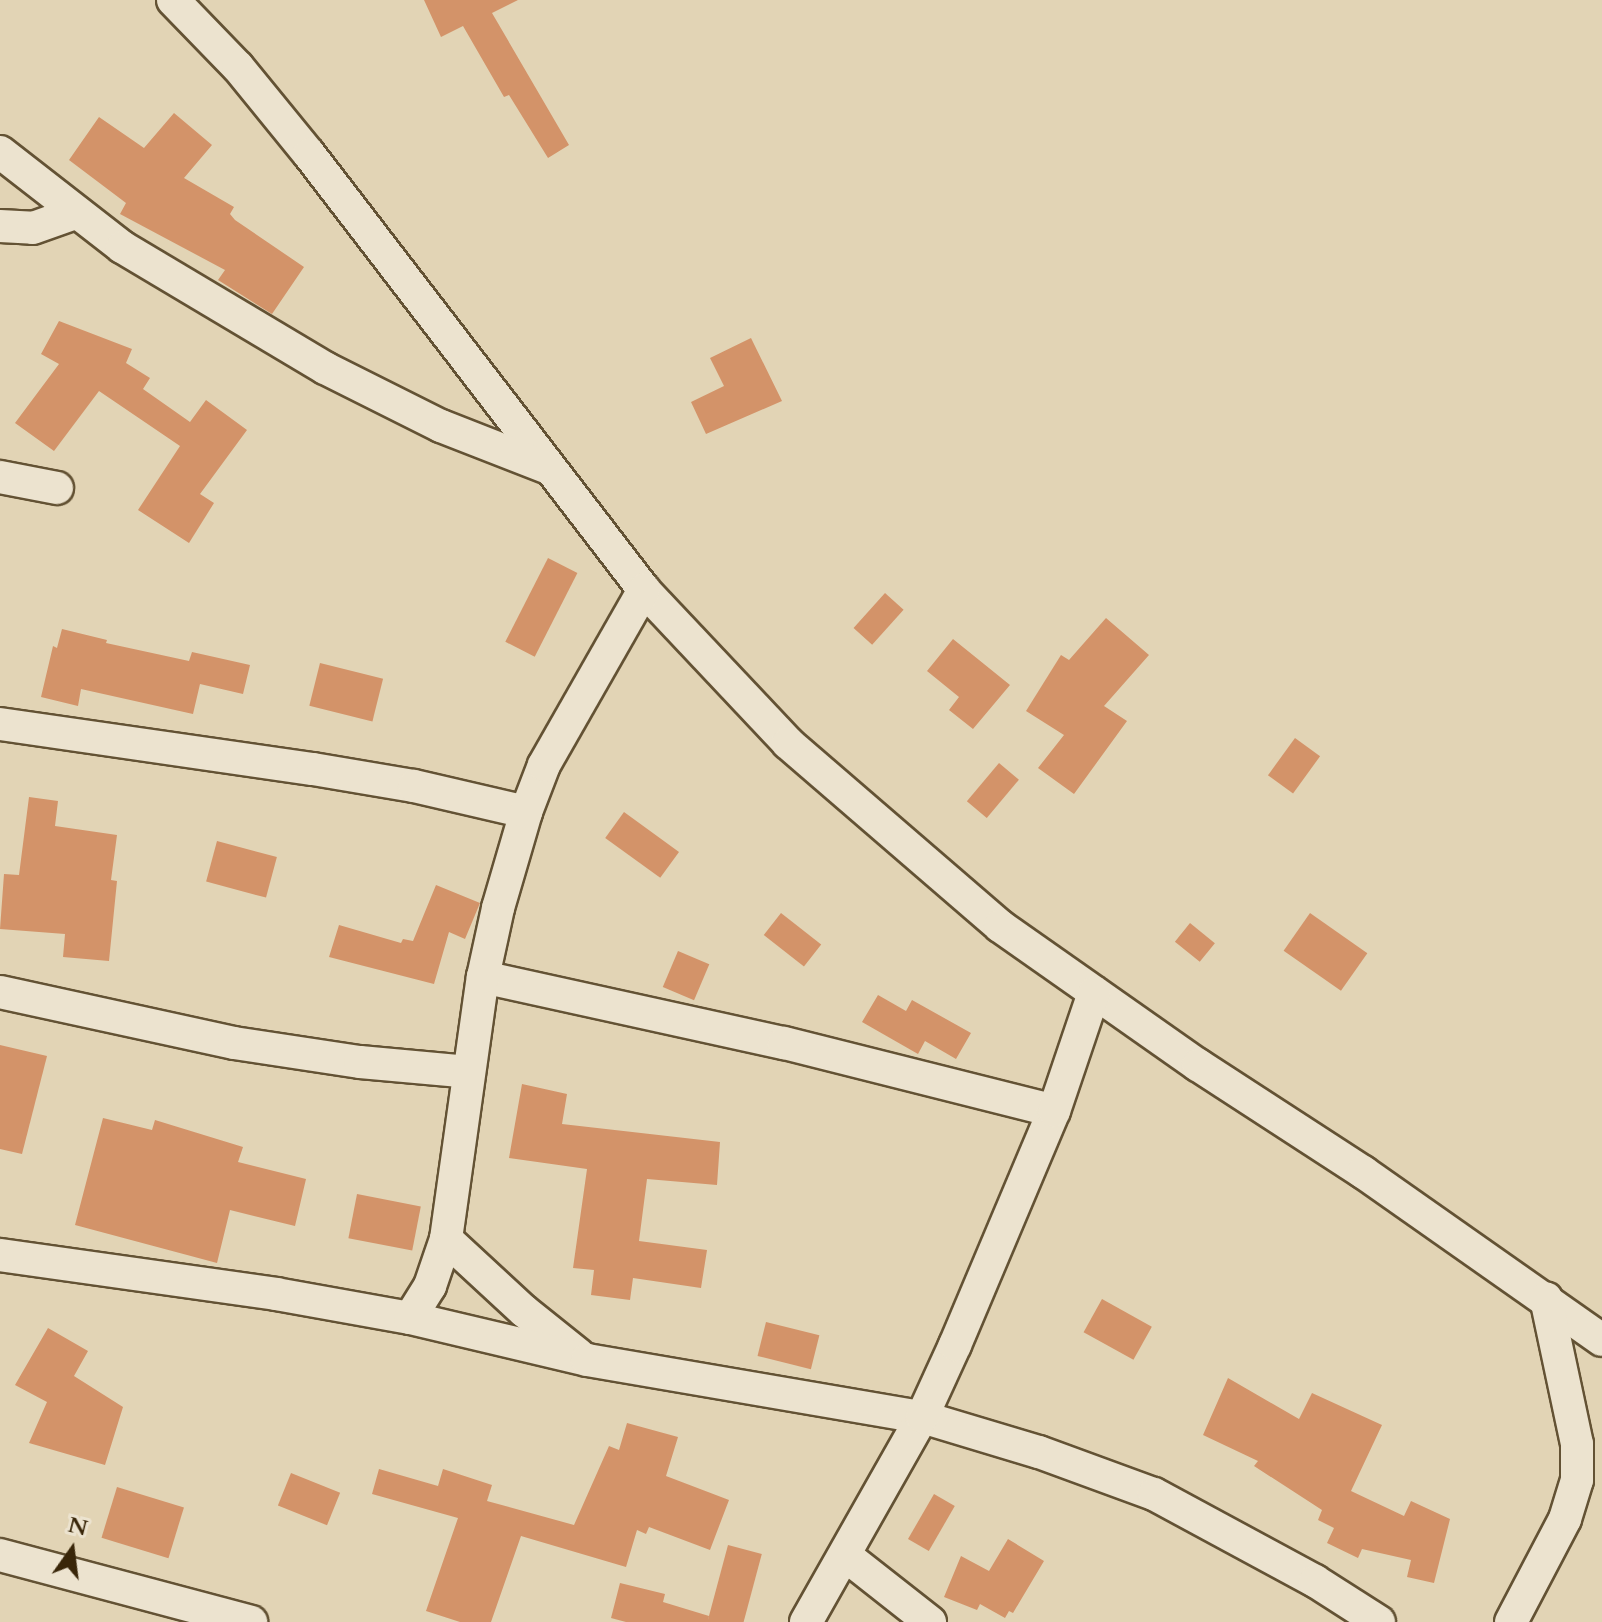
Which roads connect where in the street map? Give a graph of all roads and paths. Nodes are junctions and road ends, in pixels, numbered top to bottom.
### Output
1 (173, 0) edge
2 (0, 152) edge
3 (75, 213) junction
4 (0, 226) edge
5 (548, 468) junction
6 (0, 477) edge
7 (57, 488) dead end
8 (644, 590) junction
9 (0, 724) edge
10 (526, 812) junction
11 (483, 977) junction
12 (0, 992) edge
13 (1094, 993) junction
14 (469, 1072) junction
15 (1054, 1111) junction
16 (446, 1239) junction
17 (0, 1255) edge
18 (1546, 1298) junction
19 (410, 1318) junction
20 (1602, 1340) edge
21 (587, 1360) junction
22 (922, 1417) junction
23 (0, 1555) edge
24 (846, 1556) junction
25 (251, 1622) edge
26 (806, 1622) edge
27 (930, 1622) edge
28 (1379, 1622) edge
29 (1511, 1622) edge

1 - 5 street
2 - 3 street
3 - 4 street
3 - 5 street
5 - 8 street
6 - 7 street
8 - 10 street
8 - 13 street
9 - 10 street
10 - 11 street
11 - 14 street
11 - 15 street
12 - 14 street
13 - 15 street
13 - 18 street
14 - 16 street
15 - 22 street
16 - 19 street
16 - 21 street
17 - 19 street
18 - 20 street
18 - 29 street
19 - 21 street
21 - 22 street
22 - 24 street
22 - 28 street
23 - 25 street
24 - 26 street
24 - 27 street

